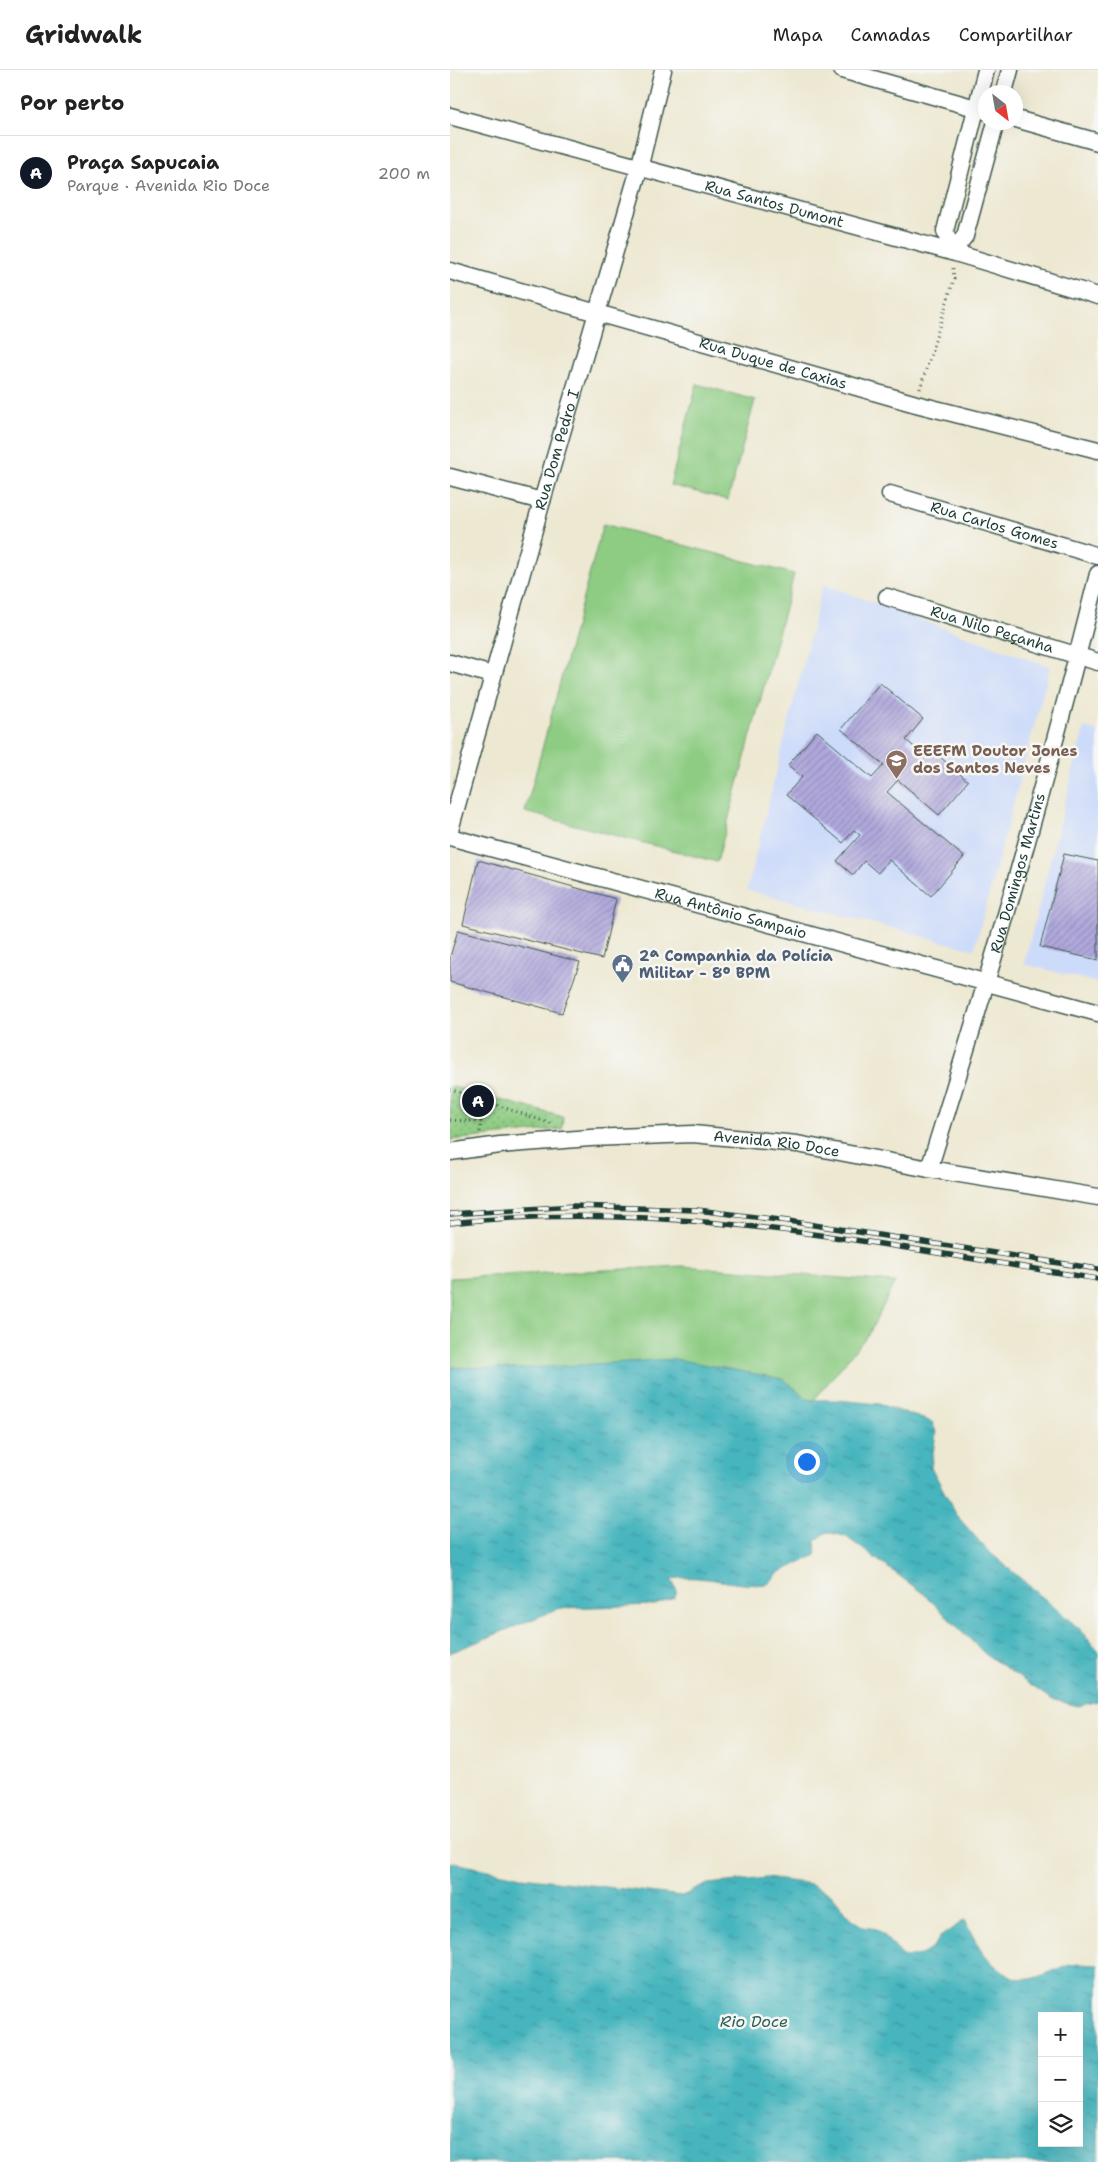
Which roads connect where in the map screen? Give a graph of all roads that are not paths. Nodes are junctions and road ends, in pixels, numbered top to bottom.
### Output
1 (663, 70) edge
2 (842, 70) edge
3 (986, 70) edge
4 (1010, 70) edge
5 (984, 85) edge
6 (1006, 85) edge
7 (978, 109) edge
8 (450, 116) edge
9 (978, 120) edge
10 (1023, 121) edge
11 (994, 130) edge
12 (1098, 142) edge
13 (639, 169) junction
14 (952, 252) junction
15 (450, 271) edge
16 (1098, 296) edge
17 (596, 311) junction
18 (1098, 450) edge
19 (450, 477) edge
20 (890, 494) dead end
21 (542, 501) junction
22 (1098, 556) edge
23 (1098, 574) edge
24 (887, 597) dead end
25 (1078, 656) junction
26 (1098, 662) edge
27 (450, 663) edge
28 (492, 675) junction
29 (450, 830) edge
30 (450, 836) edge
31 (987, 983) junction
32 (1098, 1013) edge
33 (450, 1152) edge
34 (929, 1169) junction
35 (1098, 1197) edge

1 - 13 street, Rua Dom Pedro I
2 - 7 street
3 - 5 street
4 - 6 street
8 - 13 street, Rua Santos Dumont
9 - 14 street
10 - 12 street
11 - 14 street
13 - 14 street, Rua Santos Dumont
13 - 17 street, Rua Dom Pedro I
14 - 16 street, Rua Santos Dumont
15 - 17 street, Rua Duque de Caxias
17 - 18 street, Rua Duque de Caxias
17 - 21 street, Rua Dom Pedro I
19 - 21 street
20 - 22 street, Rua Carlos Gomes
21 - 28 street, Rua Dom Pedro I
23 - 25 street, Rua Domingos Martins
24 - 25 street, Rua Nilo Peçanha
25 - 26 street, Rua Nilo Peçanha
25 - 31 street, Rua Domingos Martins
27 - 28 street
28 - 29 street, Rua Dom Pedro I
30 - 31 street, Rua Antônio Sampaio
31 - 32 street, Rua Antônio Sampaio
31 - 34 street, Rua Domingos Martins
33 - 34 street, Avenida Rio Doce
34 - 35 street, Avenida Rio Doce

